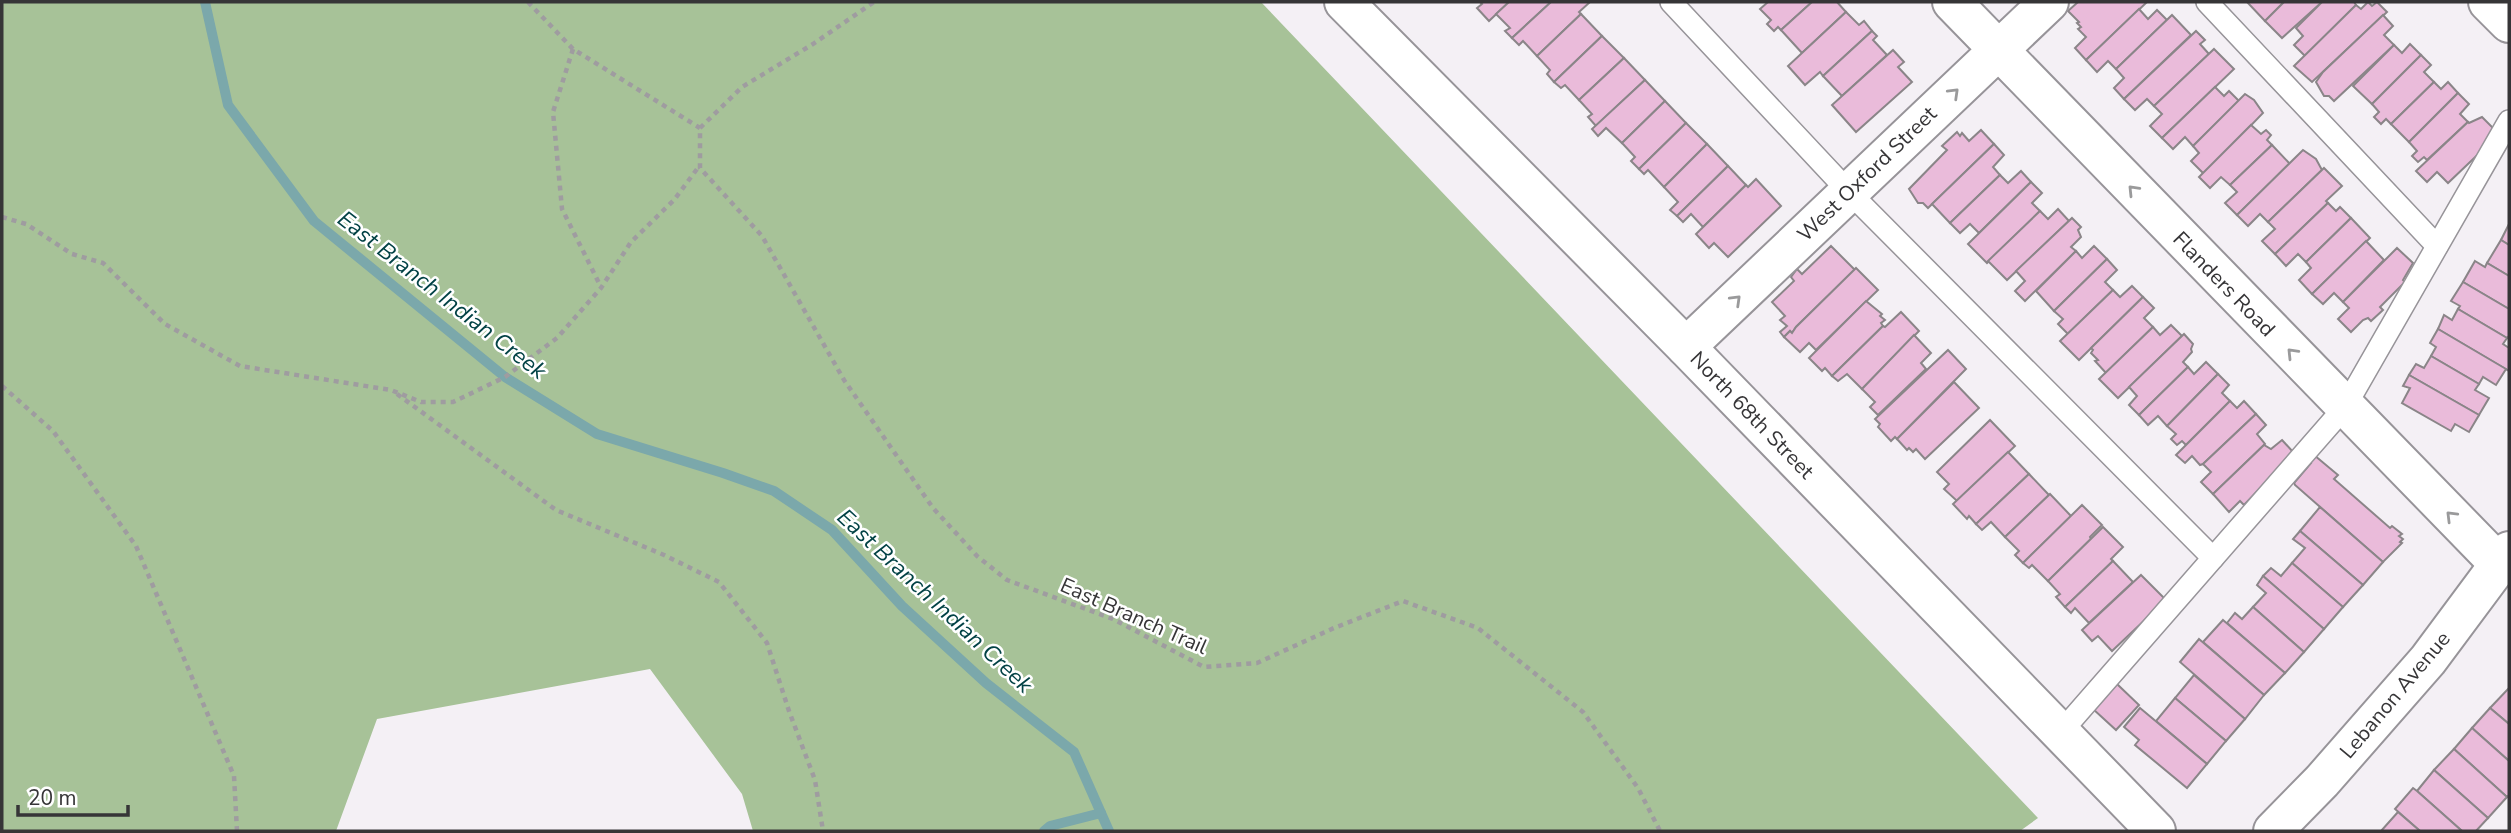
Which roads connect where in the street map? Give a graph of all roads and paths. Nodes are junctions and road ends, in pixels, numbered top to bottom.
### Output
1 (528, 2) edge
2 (874, 2) edge
3 (1344, 2) edge
4 (1671, 2) edge
5 (1952, 2) edge
6 (2049, 2) edge
7 (2207, 2) edge
8 (2488, 2) edge
9 (2509, 23) edge
10 (573, 49) junction
11 (1998, 51) junction
12 (2509, 121) edge
13 (700, 128) junction
14 (700, 168) junction
15 (1849, 192) junction
16 (2, 217) edge
17 (2437, 246) junction
18 (601, 288) junction
19 (1686, 347) junction
20 (2, 386) edge
21 (391, 390) junction
22 (2345, 407) junction
23 (2213, 558) junction
24 (2504, 558) edge
25 (2061, 732) junction
26 (237, 831) edge
27 (823, 831) edge
28 (1660, 831) edge
29 (2156, 831) edge
30 (2273, 831) edge

1 - 10 path
2 - 13 path
3 - 19 street, North 68th Street
4 - 15 lane
5 - 11 street, Flanders Road
6 - 11 street, West Oxford Street
7 - 17 lane
8 - 9 street
10 - 13 path
10 - 18 path
15 -> 11 street, West Oxford Street
22 -> 11 street, Flanders Road
12 - 17 lane
13 - 14 path
14 - 18 path
14 - 28 path, East Branch Trail
19 -> 15 street, West Oxford Street
15 - 23 lane
16 - 21 path
17 - 22 lane
18 - 21 path
19 - 25 street, North 68th Street
20 - 26 path
21 - 27 path
22 - 23 lane
24 -> 22 street, Flanders Road
23 - 25 lane
24 - 30 street, Lebanon Avenue
25 - 29 street, North 68th Street

